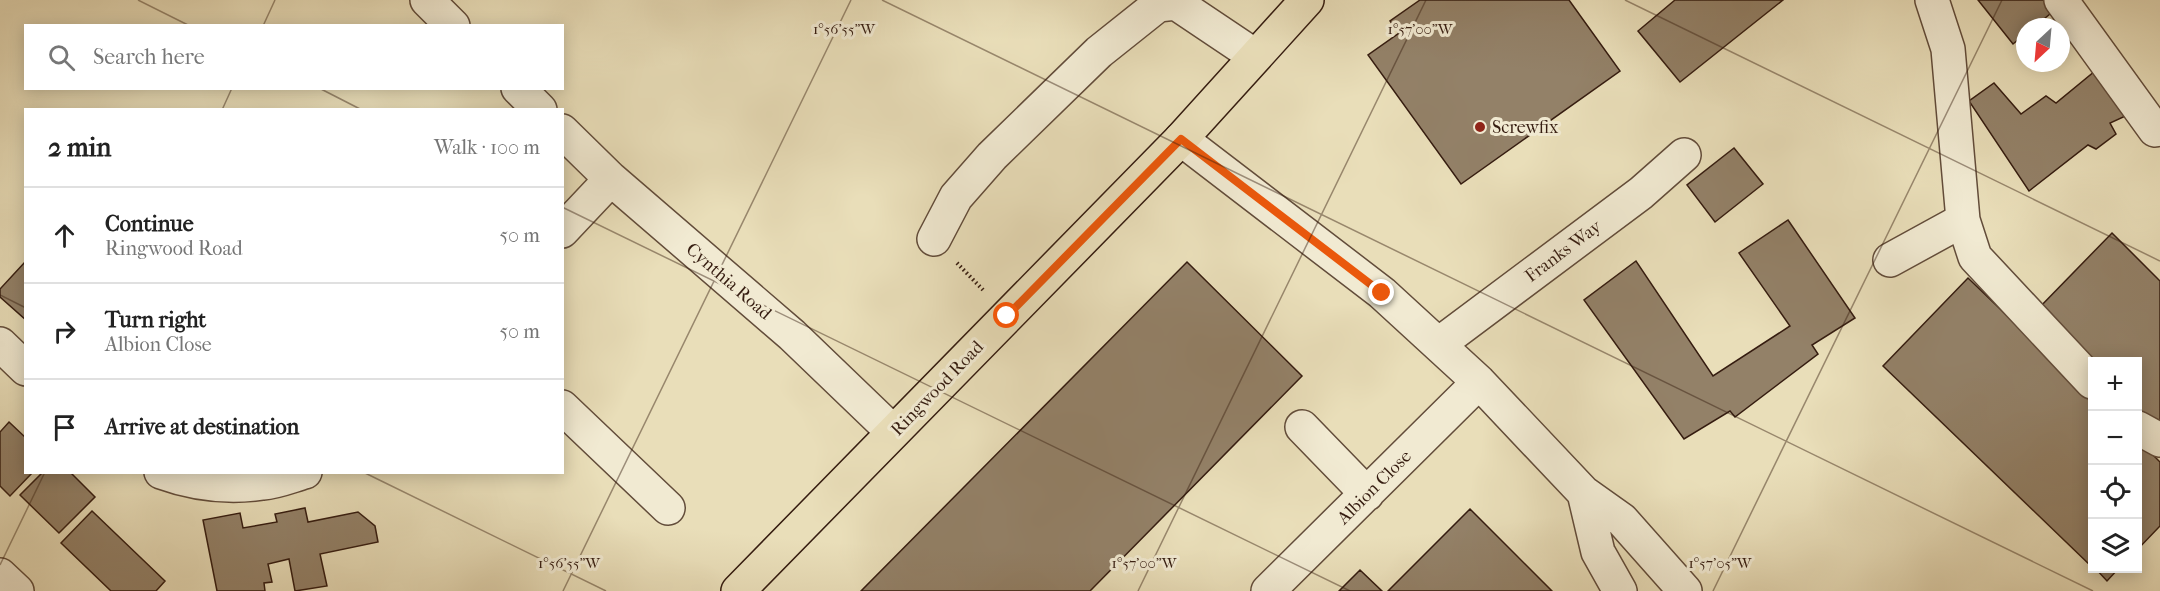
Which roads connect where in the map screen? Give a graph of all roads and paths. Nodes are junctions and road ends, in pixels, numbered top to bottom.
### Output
1 (427, 0) edge
2 (1307, 0) edge
3 (1932, 0) edge
4 (2061, 0) edge
5 (451, 24) edge
6 (1256, 56) junction
7 (520, 90) edge
8 (538, 108) edge
9 (2155, 130) dead end
10 (564, 133) edge
11 (1181, 139) junction
12 (1684, 155) dead end
13 (611, 179) junction
14 (1963, 220) junction
15 (564, 229) edge
16 (934, 239) joint
17 (1890, 260) dead end
18 (1007, 316) junction
19 (0, 344) edge
20 (1439, 344) junction
21 (24, 367) edge
22 (2088, 378) edge
23 (1479, 382) junction
24 (564, 409) edge
25 (1302, 427) dead end
26 (2142, 430) edge
27 (893, 432) junction
28 (2160, 440) edge
29 (167, 474) edge
30 (298, 474) edge
31 (1584, 493) junction
32 (1366, 494) junction
33 (668, 508) dead end
34 (0, 576) edge
35 (16, 591) edge
36 (738, 591) edge
37 (1268, 591) edge
38 (1620, 591) edge
39 (1685, 591) edge

1 - 5 street
2 - 6 main road, Ringwood Road
3 - 14 street
4 - 9 street
6 - 11 main road, Ringwood Road
6 - 16 street
7 - 8 street
10 - 13 street, Cynthia Road
11 - 18 main road, Ringwood Road
11 - 20 street
12 - 20 street, Franks Way
13 - 15 street
13 - 27 street, Cynthia Road
14 - 17 street
14 - 22 street
16 - 18 path
18 - 27 main road, Ringwood Road
19 - 21 street
20 - 23 street
23 - 31 street
23 - 32 street, Albion Close
24 - 33 street
25 - 32 street
26 - 28 street
27 - 36 main road, Ringwood Road
29 - 30 street
31 - 38 street
31 - 39 street
32 - 37 street, Albion Close
34 - 35 street

